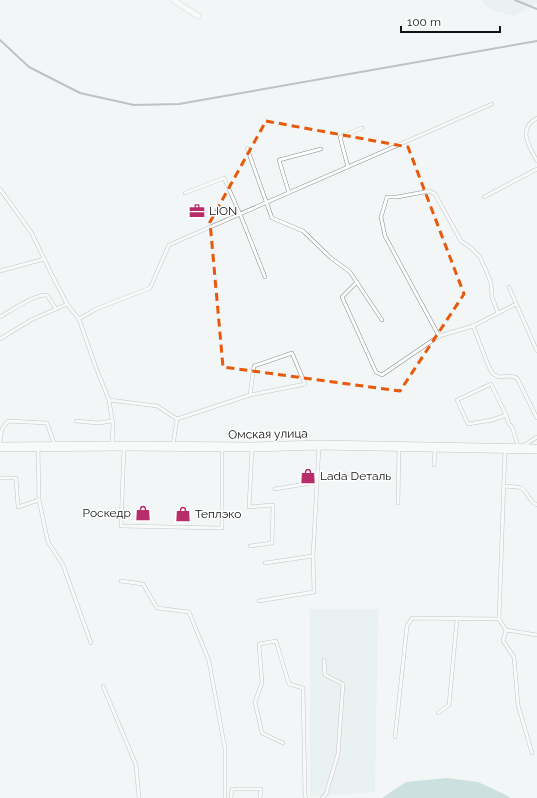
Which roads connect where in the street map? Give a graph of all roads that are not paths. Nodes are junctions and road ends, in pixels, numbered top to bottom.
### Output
1 (174, 0) edge
2 (198, 16) dead end
3 (492, 104) dead end
4 (537, 118) edge
5 (362, 128) dead end
6 (246, 148) dead end
7 (321, 149) dead end
8 (537, 161) edge
9 (348, 167) junction
10 (537, 169) edge
11 (0, 189) edge
12 (185, 193) dead end
13 (289, 193) junction
14 (484, 197) dead end
15 (266, 203) junction
16 (240, 214) junction
17 (44, 259) junction
18 (0, 271) edge
19 (265, 277) dead end
20 (357, 282) junction
21 (509, 287) dead end
22 (68, 304) junction
23 (516, 304) junction
24 (56, 309) junction
25 (498, 313) junction
26 (0, 317) edge
27 (79, 319) junction
28 (382, 320) dead end
29 (473, 326) junction
30 (439, 336) junction
31 (0, 339) edge
32 (537, 351) edge
33 (250, 395) junction
34 (109, 400) junction
35 (506, 415) junction
36 (537, 418) edge
37 (177, 419) junction
38 (76, 420) dead end
39 (112, 421) junction
40 (537, 437) edge
41 (0, 442) edge
42 (319, 445) junction
43 (55, 446) junction
44 (112, 446) junction
45 (124, 446) junction
46 (172, 446) junction
47 (222, 446) junction
48 (0, 447) edge
49 (38, 447) junction
50 (252, 447) junction
51 (399, 447) junction
52 (435, 447) junction
53 (505, 448) junction
54 (519, 448) junction
55 (537, 449) edge
56 (434, 465) dead end
57 (0, 478) edge
58 (317, 482) junction
59 (504, 486) junction
60 (275, 490) dead end
61 (39, 500) junction
62 (398, 503) dead end
63 (537, 504) edge
64 (250, 546) dead end
65 (313, 556) junction
66 (264, 563) dead end
67 (121, 581) dead end
68 (259, 601) dead end
69 (457, 619) junction
70 (499, 619) junction
71 (506, 630) junction
72 (537, 635) edge
73 (91, 643) dead end
74 (324, 660) dead end
75 (102, 686) dead end
76 (438, 713) dead end
77 (395, 737) dead end
78 (282, 743) dead end
79 (532, 753) dead end
80 (139, 798) edge
81 (225, 798) edge
82 (231, 798) edge
83 (260, 798) edge
84 (306, 798) edge
85 (322, 798) edge

1 - 2 street
3 - 9 lane
4 - 8 lane
5 - 9 lane
6 - 15 lane
7 - 13 lane
9 - 13 lane
10 - 14 lane
11 - 17 lane
12 - 16 lane
13 - 15 lane
15 - 16 lane
15 - 20 lane
16 - 19 lane
16 - 27 lane
17 - 18 lane
17 - 22 lane
20 - 28 lane
20 - 30 lane
21 - 23 lane
22 - 24 lane
22 - 27 lane
23 - 25 lane
23 - 32 lane
24 - 26 lane
24 - 31 lane
25 - 29 lane
25 - 30 lane
27 - 34 lane
29 - 30 lane
29 - 36 lane
33 - 33 lane
33 - 37 lane
34 - 37 lane
34 - 39 lane
35 - 35 lane
35 - 54 lane
37 - 46 lane
38 - 39 lane
39 - 44 lane
40 - 54 lane
41 - 43 lane
42 - 50 main road, Омская улица
42 - 51 main road, Омская улица
42 - 58 lane
43 - 44 main road, Омская улица
43 - 49 main road, Омская улица
44 - 45 main road, Омская улица
45 - 46 main road, Омская улица
45 - 47 lane
46 - 47 main road, Омская улица
47 - 50 main road, Омская улица
48 - 49 main road, Омская улица
49 - 61 lane
50 - 64 lane
51 - 52 main road, Омская улица
51 - 62 lane
52 - 53 main road, Омская улица
52 - 56 lane
53 - 54 main road, Омская улица
53 - 59 lane
54 - 55 main road, Омская улица
57 - 61 lane
58 - 60 lane
58 - 65 lane
59 - 63 lane
59 - 70 lane
61 - 73 lane
65 - 66 lane
65 - 68 lane
67 - 81 lane
69 - 70 lane
69 - 76 lane
69 - 77 lane
70 - 71 lane
71 - 72 lane
71 - 79 lane
74 - 85 lane
75 - 80 lane
78 - 84 lane
82 - 83 lane

